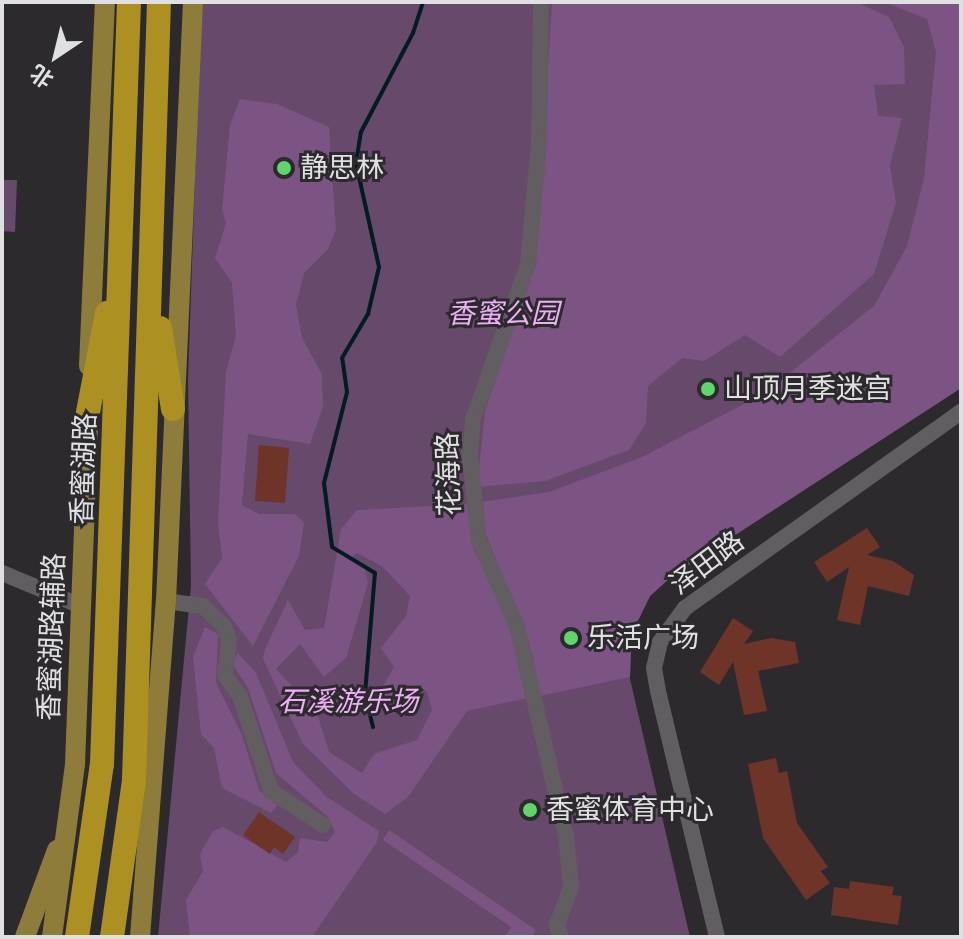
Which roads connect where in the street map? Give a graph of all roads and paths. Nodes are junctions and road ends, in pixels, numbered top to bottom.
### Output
1 (105, 2) edge
2 (129, 2) edge
3 (193, 2) edge
4 (541, 2) edge
5 (161, 7) edge
6 (121, 240) junction
7 (151, 273) junction
8 (173, 409) junction
9 (88, 412) junction
10 (961, 412) edge
11 (2, 573) edge
12 (166, 601) junction
13 (81, 606) junction
14 (70, 817) junction
15 (323, 825) dead end
16 (25, 937) edge
17 (52, 937) edge
18 (77, 937) edge
19 (112, 937) edge
20 (140, 937) edge
21 (561, 937) edge
22 (717, 937) edge

1 - 9 main road, 香蜜湖路辅路
2 - 6 highway, 香蜜湖路
3 - 8 main road
4 - 21 street, 花海路
5 - 7 highway
6 - 9 highway
6 - 18 highway, 香蜜湖路
7 - 8 highway
7 - 19 highway
8 - 12 main road
9 - 13 main road, 香蜜湖路辅路
10 - 22 street, 泽田路
11 - 13 street
12 - 15 street
12 - 20 main road
13 - 14 main road, 香蜜湖路辅路
14 - 16 main road
14 - 17 main road, 香蜜湖路辅路

